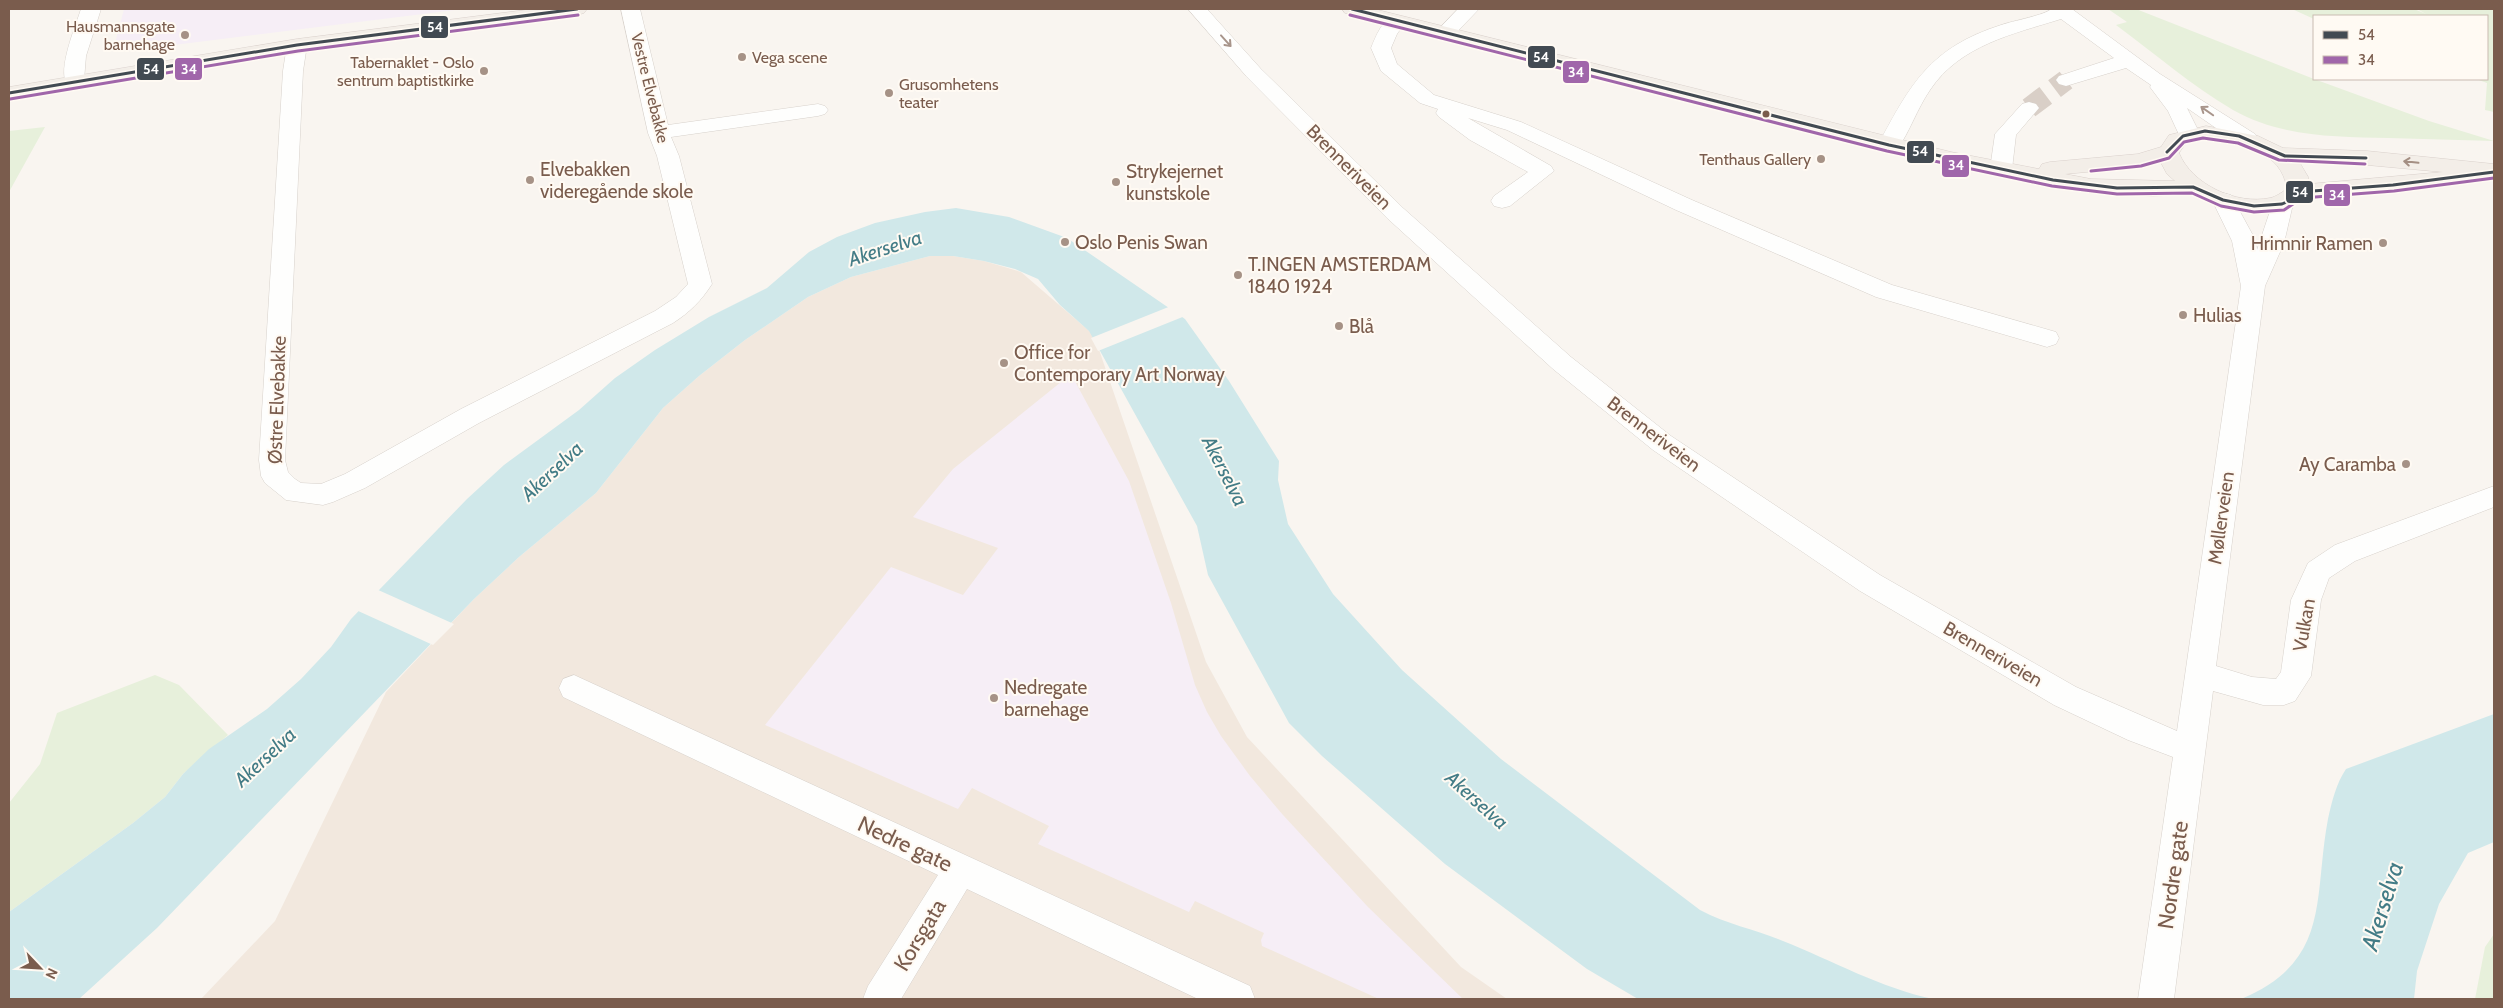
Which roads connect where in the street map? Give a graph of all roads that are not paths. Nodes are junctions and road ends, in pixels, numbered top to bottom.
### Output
1 (91, 9) edge
2 (577, 9) edge
3 (630, 9) edge
4 (1197, 9) edge
5 (1352, 9) edge
6 (1469, 9) edge
7 (2063, 11) edge
8 (1396, 20) junction
9 (1445, 33) junction
10 (297, 45) junction
11 (2130, 61) junction
12 (2153, 78) junction
13 (74, 80) junction
14 (2066, 80) tunnel mouth
15 (9, 93) edge
16 (1427, 99) junction
17 (2029, 108) tunnel mouth
18 (818, 110) dead end
19 (659, 134) junction
20 (2189, 134) junction
21 (2246, 139) junction
22 (1890, 145) junction
23 (2166, 152) junction
24 (2278, 154) junction
25 (2011, 170) junction
26 (2494, 172) edge
27 (2193, 187) junction
28 (2291, 198) junction
29 (2223, 200) junction
30 (1502, 201) dead end
31 (700, 284) joint
32 (2253, 286) junction
33 (2047, 338) dead end
34 (2494, 496) edge
35 (2200, 673) junction
36 (574, 688) dead end
37 (2191, 750) junction
38 (960, 870) junction
39 (880, 999) edge
40 (1236, 999) edge
41 (2156, 999) edge

1 - 13 street
2 - 10 main road
3 - 19 street, Vestre Elvebakke
4 -> 37 street, Brenneriveien
5 - 8 main road
6 - 9 street
7 - 11 street
7 - 22 street
8 - 9 main road
8 - 16 street
9 - 22 main road
10 - 13 main road
10 - 31 street, Østre Elvebakke
11 - 12 street
11 - 14 street
12 - 20 street
21 -> 12 street
13 - 15 main road
16 - 30 street
16 - 33 street
17 - 25 street
18 - 19 street
19 - 31 street, Vestre Elvebakke
20 - 21 main road
20 - 23 main road
21 - 24 main road
22 - 25 main road
23 - 25 main road
23 - 27 main road
26 -> 24 main road
24 - 28 main road
25 - 27 main road
26 - 28 main road
27 - 29 main road
28 - 29 main road
28 - 32 street, Møllerveien
29 - 32 street, Møllerveien
32 - 35 street, Møllerveien
34 - 35 street, Vulkan
35 - 37 street, Møllerveien
36 - 38 street, Nedre gate
37 - 41 street, Nordre gate
38 - 39 street, Korsgata
38 - 40 street, Nedre gate

